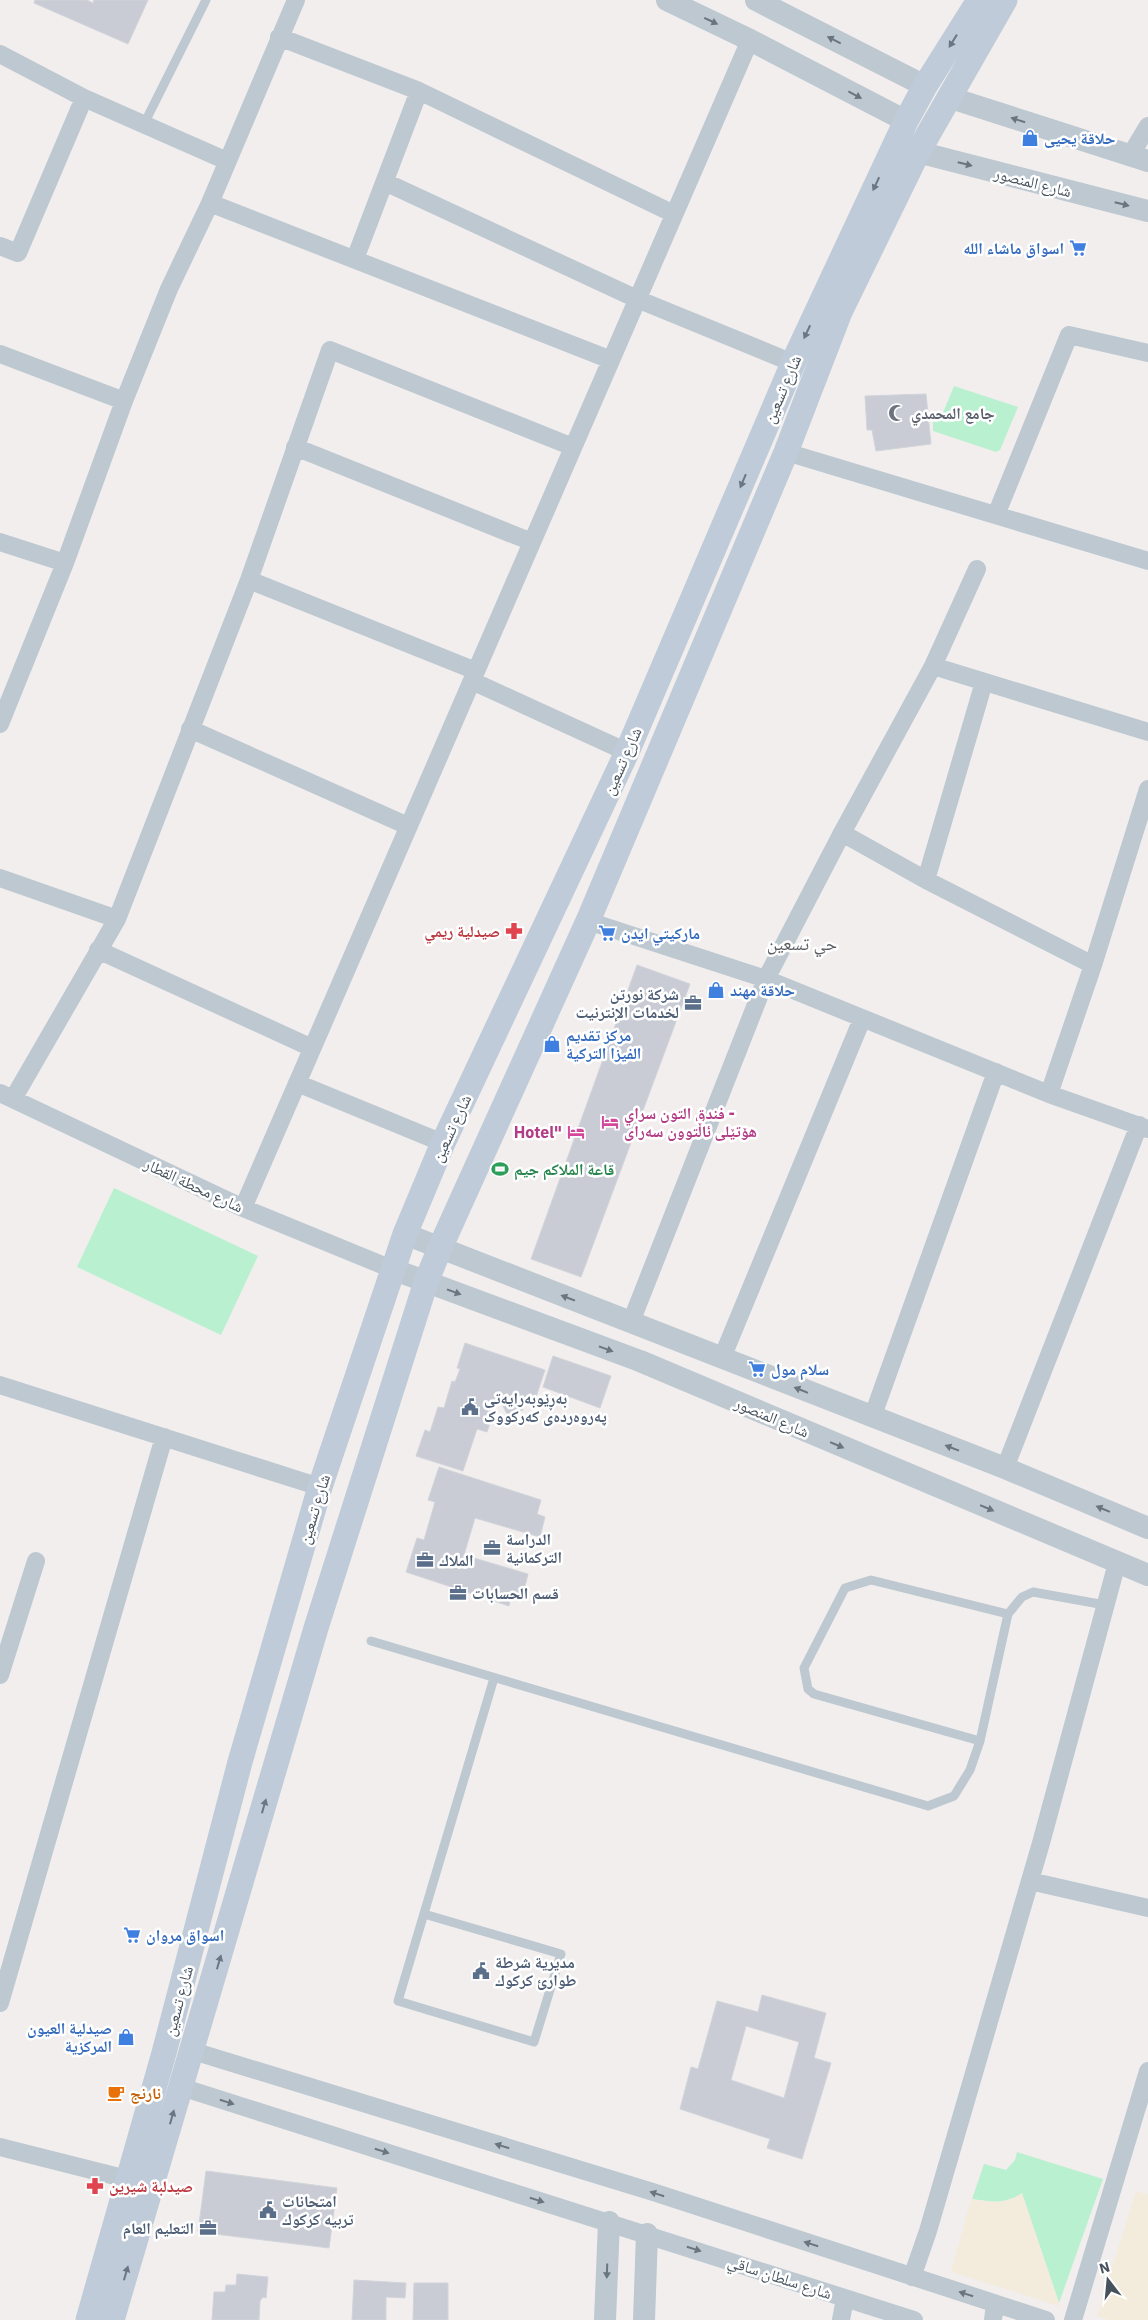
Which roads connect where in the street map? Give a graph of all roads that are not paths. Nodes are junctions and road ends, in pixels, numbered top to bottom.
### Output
1 (206, 0) edge
2 (296, 0) edge
3 (667, 0) edge
4 (756, 0) edge
5 (979, 0) edge
6 (1005, 0) edge
7 (279, 37) junction
8 (750, 40) junction
9 (0, 54) edge
10 (924, 86) junction
11 (419, 91) junction
12 (948, 97) junction
13 (84, 98) junction
14 (906, 121) junction
15 (144, 124) junction
16 (1148, 126) edge
17 (918, 152) junction
18 (1139, 159) edge
19 (227, 161) junction
20 (385, 182) junction
21 (210, 203) junction
22 (1148, 211) edge
23 (674, 214) junction
24 (0, 246) edge
25 (356, 259) junction
26 (637, 299) junction
27 (1148, 353) edge
28 (0, 354) edge
29 (611, 360) junction
30 (793, 363) junction
31 (124, 401) junction
32 (295, 447) junction
33 (573, 448) junction
34 (786, 452) junction
35 (996, 515) junction
36 (0, 542) edge
37 (532, 542) junction
38 (1148, 561) edge
39 (65, 563) junction
40 (977, 569) dead end
41 (249, 580) junction
42 (933, 666) junction
43 (474, 676) junction
44 (984, 682) junction
45 (4, 702) edge
46 (0, 724) edge
47 (190, 729) junction
48 (1148, 732) edge
49 (627, 752) junction
50 (1148, 789) edge
51 (408, 826) junction
52 (842, 833) junction
53 (0, 878) edge
54 (926, 880) junction
55 (117, 919) junction
56 (588, 921) junction
57 (98, 950) junction
58 (1093, 965) junction
59 (766, 979) junction
60 (862, 1019) junction
61 (312, 1048) junction
62 (996, 1072) junction
63 (297, 1083) junction
64 (1049, 1094) junction
65 (6, 1096) edge
66 (1143, 1127) edge
67 (443, 1143) junction
68 (243, 1208) junction
69 (405, 1234) junction
70 (440, 1248) junction
71 (392, 1269) junction
72 (426, 1282) junction
73 (631, 1322) junction
74 (722, 1358) junction
75 (0, 1385) edge
76 (872, 1418) junction
77 (164, 1437) junction
78 (1005, 1468) junction
79 (320, 1488) junction
80 (1148, 1528) edge
81 (36, 1561) dead end
82 (1117, 1563) junction
83 (1148, 1575) edge
84 (1106, 1605) junction
85 (1008, 1614) junction
86 (371, 1641) dead end
87 (0, 1675) edge
88 (494, 1678) junction
89 (980, 1741) junction
90 (1030, 1881) junction
91 (1148, 1908) edge
92 (424, 1914) junction
93 (0, 2003) edge
94 (193, 2051) junction
95 (1148, 2071) edge
96 (181, 2088) junction
97 (0, 2147) edge
98 (127, 2179) junction
99 (609, 2222) junction
100 (647, 2234) junction
101 (912, 2277) junction
102 (845, 2298) junction
103 (994, 2312) edge
104 (88, 2320) edge
105 (112, 2320) edge
106 (605, 2320) edge
107 (644, 2320) edge
108 (841, 2320) edge
109 (914, 2320) edge
110 (1046, 2320) edge
111 (1073, 2320) edge

1 - 15 lane
2 - 7 street
3 -> 8 street
10 -> 4 street
5 -> 10 main road, شارع تسعين
6 - 12 main road, شارع تسعين
7 - 11 street
7 - 19 street
8 -> 14 street
8 - 23 street
9 - 13 street
10 - 14 main road, شارع تسعين
11 - 20 street
11 - 23 street
12 - 17 main road, شارع تسعين
18 -> 12 street
13 - 15 street
13 - 24 street
14 -> 30 main road, شارع تسعين
15 - 19 street
16 - 18 street
17 -> 22 street, شارع المنصور
17 - 34 main road, شارع تسعين
19 - 21 street
20 - 25 street
20 - 26 street
21 - 25 street
21 - 31 street
23 - 26 street
25 - 29 street
26 - 29 street
26 - 30 street
27 - 35 street
28 - 31 street
29 - 33 street
30 -> 49 main road, شارع تسعين
31 - 39 street
32 - 33 street
32 - 37 street
32 - 41 street
33 - 37 street
34 - 35 street
34 - 56 main road, شارع تسعين
35 - 38 street
36 - 39 street
37 - 43 street
39 - 45 street
40 - 42 street
41 - 43 street
41 - 47 street
42 - 44 street
42 - 52 street
43 - 49 street
43 - 51 street
44 - 48 street
44 - 54 street
45 - 46 street
47 - 51 street
47 - 55 street
49 - 67 main road, شارع تسعين
50 - 58 street
51 - 61 street
52 - 54 street
52 - 59 street
53 - 55 street
54 - 58 street
55 - 57 street
56 - 59 street
56 - 70 main road, شارع تسعين
57 - 61 street
57 - 65 street
58 - 64 street
59 - 60 street
59 - 73 street
60 - 62 street
60 - 74 street
61 - 63 street
62 - 64 street
62 - 76 street
63 - 67 street
63 - 68 street
64 - 66 street
65 - 68 street, شارع محطة القطار
66 - 78 street
67 - 69 main road, شارع تسعين
68 - 71 street, شارع محطة القطار
69 - 70 street
69 - 71 main road, شارع تسعين
70 - 72 main road, شارع تسعين
73 -> 70 street
71 - 72 street, شارع المنصور
71 - 79 main road, شارع تسعين
72 -> 82 street, شارع المنصور
94 -> 72 main road, شارع تسعين
73 - 74 street
76 -> 74 street
75 - 77 street
78 -> 76 street
77 - 79 street
77 - 93 street
80 -> 78 street
79 - 98 main road, شارع تسعين
81 - 87 street
82 - 83 street, شارع المنصور
82 - 84 street
84 - 85 lane
84 - 90 street
85 - 89 lane
85 - 89 lane
86 - 88 lane
88 - 89 lane
88 - 92 lane
90 - 91 street
90 - 101 street
92 - 92 lane
94 - 96 main road, شارع تسعين
101 -> 94 street
95 - 111 street
96 -> 99 street, شارع سلطان ساقي
105 -> 96 main road, شارع تسعين
97 - 98 street
98 - 104 main road, شارع تسعين
99 - 100 street, شارع سلطان ساقي
99 -> 106 street
100 -> 102 street, شارع سلطان ساقي
100 - 107 street
103 -> 101 street
102 - 108 street
102 - 109 street, شارع سلطان ساقي
103 - 110 street

